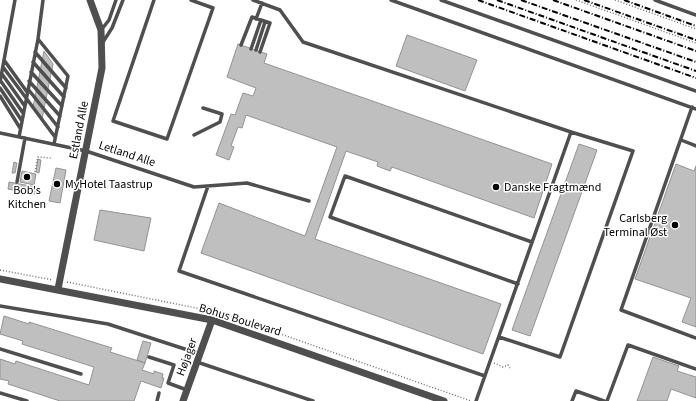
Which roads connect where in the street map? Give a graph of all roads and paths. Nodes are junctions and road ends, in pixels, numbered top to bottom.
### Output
1 (15, 0) edge
2 (43, 0) edge
3 (90, 0) edge
4 (116, 0) edge
5 (122, 0) edge
6 (154, 0) edge
7 (191, 0) edge
8 (253, 0) edge
9 (391, 0) edge
10 (441, 0) edge
11 (576, 0) edge
12 (615, 0) edge
13 (654, 0) edge
14 (262, 3) junction
15 (696, 15) edge
16 (256, 19) junction
17 (263, 21) junction
18 (696, 29) edge
19 (101, 30) junction
20 (38, 39) junction
21 (102, 43) junction
22 (696, 43) edge
23 (241, 45) dead end
24 (251, 49) dead end
25 (258, 51) dead end
26 (35, 52) junction
27 (4, 60) junction
28 (33, 62) junction
29 (3, 66) junction
30 (31, 72) junction
31 (2, 74) junction
32 (0, 81) edge
33 (29, 81) junction
34 (0, 88) edge
35 (66, 88) junction
36 (27, 91) junction
37 (696, 91) edge
38 (0, 96) edge
39 (64, 97) junction
40 (26, 99) junction
41 (25, 106) junction
42 (62, 106) junction
43 (203, 108) dead end
44 (694, 108) edge
45 (23, 114) junction
46 (60, 116) junction
47 (22, 121) junction
48 (58, 127) junction
49 (20, 128) junction
50 (571, 132) junction
51 (0, 133) edge
52 (194, 135) dead end
53 (19, 137) junction
54 (55, 137) junction
55 (25, 138) junction
56 (681, 140) junction
57 (54, 144) junction
58 (696, 146) edge
59 (86, 151) junction
60 (51, 158) dead end
61 (35, 172) dead end
62 (18, 182) dead end
63 (208, 186) junction
64 (309, 201) dead end
65 (532, 242) junction
66 (0, 279) edge
67 (518, 284) junction
68 (58, 289) junction
69 (0, 306) edge
70 (212, 320) junction
71 (499, 337) junction
72 (696, 338) edge
73 (0, 349) edge
74 (200, 354) junction
75 (149, 357) dead end
76 (197, 362) junction
77 (490, 362) junction
78 (510, 368) dead end
79 (696, 369) edge
80 (81, 374) dead end
81 (486, 376) junction
82 (187, 390) junction
83 (0, 393) edge
84 (159, 393) dead end
85 (27, 401) edge
86 (157, 401) edge
87 (183, 401) edge
88 (313, 401) edge
89 (444, 401) edge
90 (476, 401) edge
91 (572, 401) edge
92 (606, 401) edge

1 - 27 lane
2 - 20 lane
3 - 19 street, Estland Alle
4 - 19 lane
5 - 21 lane
6 - 7 lane
8 - 14 lane
9 - 44 lane
10 - 37 lane
11 - 22 path
12 - 18 path
13 - 15 lane
14 - 16 lane
14 - 50 lane
16 - 17 lane
16 - 23 lane
17 - 24 lane
17 - 25 lane
19 - 21 street, Estland Alle
20 - 26 lane
20 - 35 lane
21 - 59 street, Estland Alle
26 - 28 lane
26 - 35 lane
27 - 29 lane
27 - 36 lane
28 - 30 lane
28 - 39 lane
29 - 31 lane
29 - 40 lane
30 - 33 lane
30 - 42 lane
31 - 32 lane
31 - 41 lane
32 - 45 lane
33 - 36 lane
33 - 46 lane
34 - 47 lane
35 - 39 lane
36 - 40 lane
36 - 48 lane
38 - 49 lane
39 - 42 lane
40 - 41 lane
40 - 54 lane
41 - 45 lane
42 - 46 lane
43 - 52 lane
44 - 56 lane
45 - 47 lane
46 - 48 lane
47 - 49 lane
48 - 54 lane
49 - 53 lane
50 - 65 lane
50 - 71 lane
51 - 53 lane, Letland Alle
53 - 55 lane, Letland Alle
54 - 57 lane
55 - 57 lane, Letland Alle
55 - 62 lane
56 - 58 lane
56 - 72 lane
57 - 59 lane, Letland Alle
59 - 63 lane, Letland Alle
59 - 68 street, Estland Alle
60 - 61 path
63 - 64 lane, Letland Alle
63 - 81 lane
65 - 67 lane
65 - 67 lane
66 - 68 street, Bohus Boulevard
67 - 71 lane
68 - 70 street, Bohus Boulevard
69 - 74 lane
70 - 74 street, Højager
70 - 89 street, Bohus Boulevard
71 - 77 lane
73 - 80 lane
74 - 76 street, Højager
75 - 82 lane
76 - 82 street, Højager
76 - 88 lane
77 - 78 path
77 - 81 lane
79 - 92 lane
81 - 90 lane
82 - 87 street, Højager
83 - 85 lane
84 - 86 lane
91 - 92 lane

